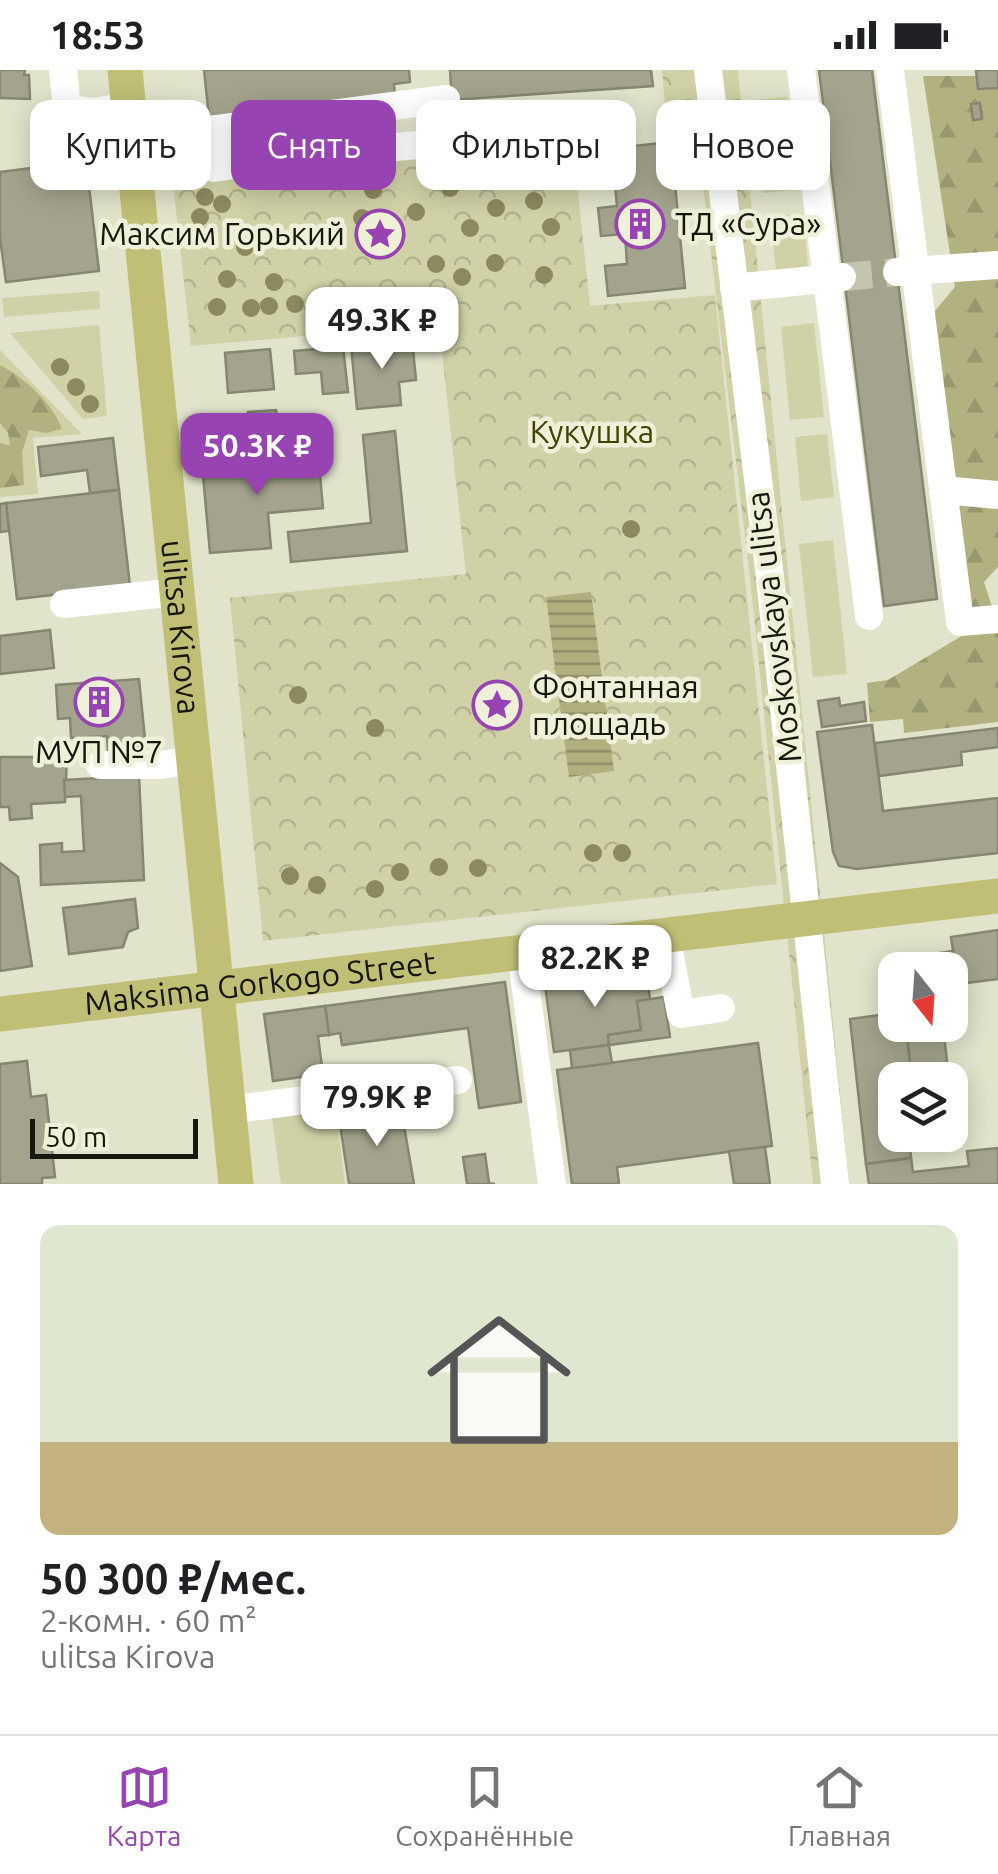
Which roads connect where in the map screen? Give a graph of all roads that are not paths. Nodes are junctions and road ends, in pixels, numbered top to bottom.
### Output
1 (63, 70) edge
2 (126, 70) edge
3 (708, 70) edge
4 (801, 70) edge
5 (890, 70) edge
6 (65, 100) edge
7 (128, 100) edge
8 (416, 130) edge
9 (211, 148) edge
10 (137, 190) edge
11 (998, 265) edge
12 (906, 271) junction
13 (836, 278) junction
14 (734, 288) junction
15 (943, 490) junction
16 (998, 495) edge
17 (177, 592) junction
18 (64, 604) dead end
19 (869, 616) dead end
20 (998, 619) edge
21 (194, 760) junction
22 (100, 765) dead end
23 (998, 896) edge
24 (807, 918) junction
25 (666, 935) junction
26 (521, 952) junction
27 (217, 986) junction
28 (721, 1008) dead end
29 (0, 1014) edge
30 (458, 1080) dead end
31 (229, 1110) junction
32 (236, 1184) edge
33 (552, 1184) edge
34 (835, 1184) edge

1 - 6 street
2 - 7 main road, ulitsa Kirova
3 - 14 street, Moskovskaya ulitsa
4 - 13 street
5 - 12 street
8 - 9 street
10 - 17 main road, ulitsa Kirova
11 - 12 street
12 - 15 street
13 - 14 street
13 - 19 street
14 - 24 street, Moskovskaya ulitsa
15 - 16 street
15 - 20 street
17 - 18 street
17 - 21 main road, ulitsa Kirova
21 - 22 street
21 - 27 main road, ulitsa Kirova
23 - 24 main road, Maksima Gorkogo Street
24 - 25 main road, Maksima Gorkogo Street
24 - 34 street, Moskovskaya ulitsa
25 - 26 main road, Maksima Gorkogo Street
25 - 28 street
26 - 27 main road, Maksima Gorkogo Street
26 - 33 street
27 - 29 main road, Maksima Gorkogo Street
27 - 31 main road, ulitsa Kirova
30 - 31 street
31 - 32 main road, ulitsa Kirova

